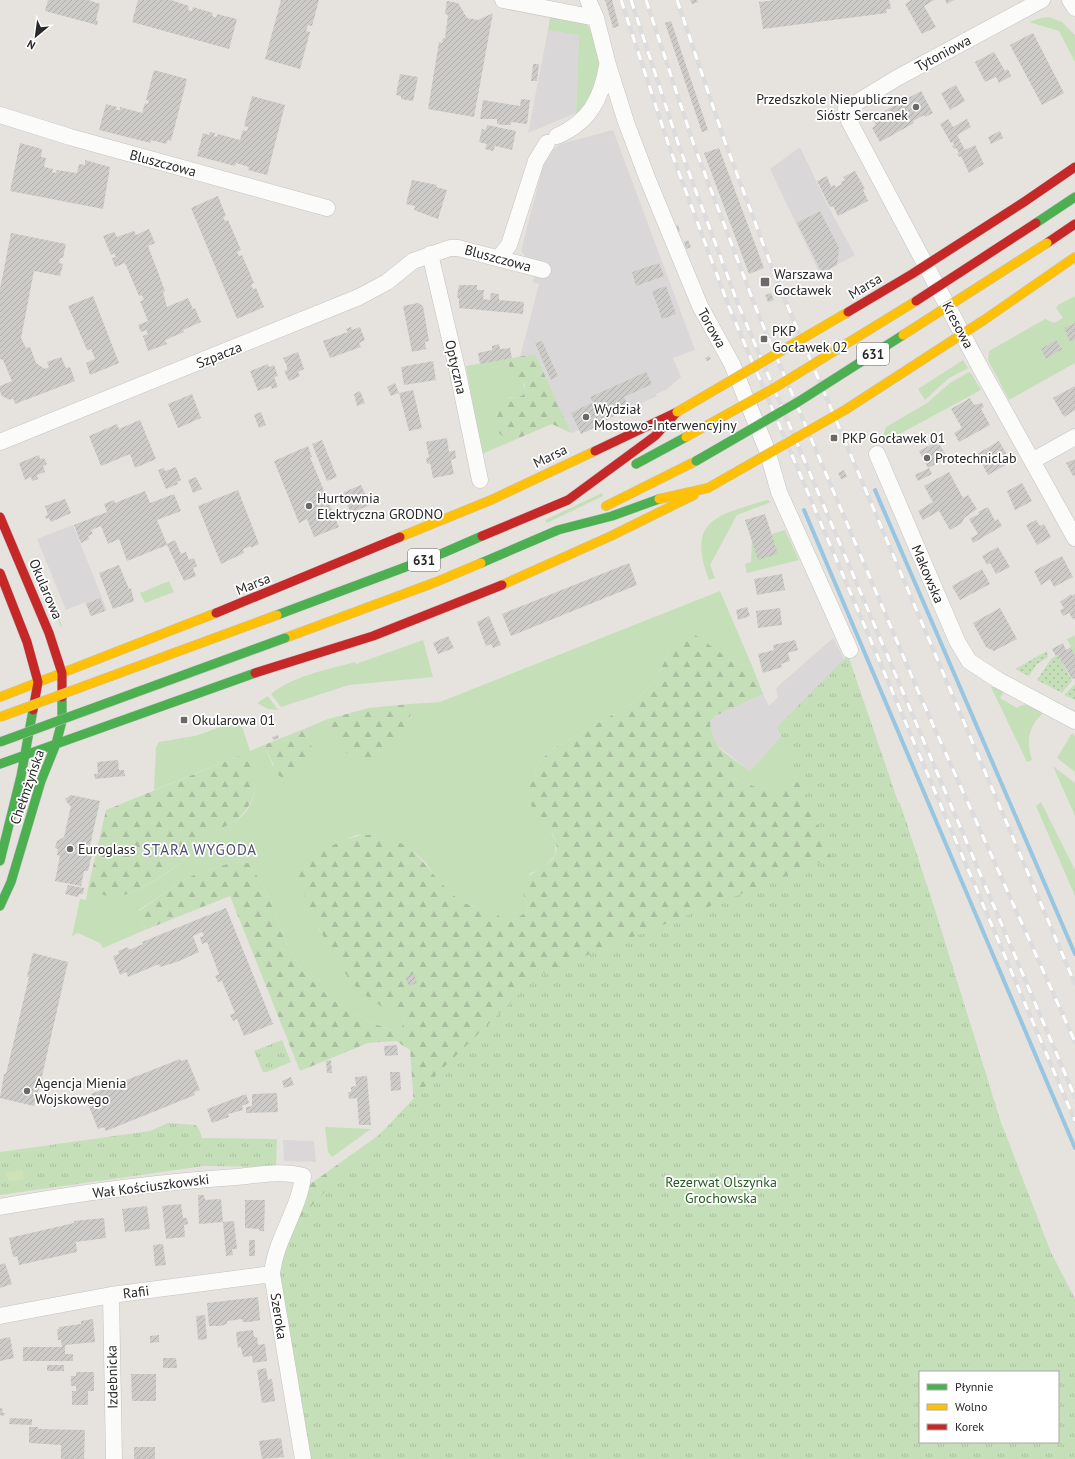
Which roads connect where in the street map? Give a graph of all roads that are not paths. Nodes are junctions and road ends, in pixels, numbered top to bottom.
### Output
1 (502, 0) edge
2 (588, 0) edge
3 (1042, 0) edge
4 (1070, 0) edge
5 (1075, 8) edge
6 (596, 18) junction
7 (608, 65) junction
8 (846, 109) joint
9 (0, 115) edge
10 (1075, 167) edge
11 (1075, 197) edge
12 (327, 208) dead end
13 (1075, 224) edge
14 (430, 254) junction
15 (1075, 257) edge
16 (500, 258) junction
17 (543, 270) dead end
18 (676, 412) junction
19 (1075, 437) edge
20 (0, 442) edge
21 (877, 454) dead end
22 (1032, 460) junction
23 (480, 480) dead end
24 (708, 488) junction
25 (568, 500) junction
26 (0, 517) edge
27 (558, 530) junction
28 (1075, 538) edge
29 (0, 573) edge
30 (49, 633) junction
31 (64, 647) dead end
32 (850, 650) dead end
33 (78, 656) dead end
34 (97, 661) junction
35 (62, 673) junction
36 (38, 682) junction
37 (0, 696) edge
38 (0, 717) edge
39 (1075, 721) edge
40 (0, 742) edge
41 (56, 744) junction
42 (24, 755) junction
43 (0, 764) edge
44 (3, 801) dead end
45 (10, 820) junction
46 (0, 861) edge
47 (0, 906) edge
48 (303, 1176) joint
49 (0, 1207) edge
50 (272, 1274) junction
51 (111, 1295) junction
52 (0, 1316) edge
53 (114, 1459) edge
54 (303, 1459) edge

1 - 6 street
2 - 6 street, Torowa
3 - 8 street, Tytoniowa
4 - 5 street
6 - 7 street, Torowa
7 - 16 street
7 - 32 street, Torowa
8 - 22 street, Kresowa
9 - 12 street, Bluszczowa
10 - 18 main road, Marsa, bridge
11 - 25 main road, 631, bridge
13 - 27 main road, 631, bridge
14 - 16 street, Bluszczowa
14 - 20 street, Szpacza
14 - 23 street, Optyczna
15 - 24 main road, bridge
16 - 17 street, Bluszczowa
18 - 25 main road
18 - 34 main road, Marsa
19 - 22 street
21 - 39 street, Makowska
22 - 28 street, Kresowa
24 - 27 main road
24 - 41 main road
25 - 38 main road, 631, bridge
26 - 30 main road, Okularowa
27 - 40 main road, 631, bridge
29 - 36 main road
30 - 31 main road
30 - 35 main road, Okularowa
33 - 34 main road
34 - 35 main road, Marsa
35 - 36 main road, Marsa
35 - 41 main road, Chełmżyńska
36 - 37 main road, Marsa
36 - 42 main road, Chełmżyńska
41 - 42 main road
41 - 47 main road, Chełmżyńska
42 - 43 main road
42 - 45 main road, Chełmżyńska
44 - 45 main road
45 - 46 main road, Chełmżyńska
48 - 49 street, Wał Kościuszkowski
48 - 50 street, Szeroka
50 - 51 street, Rafii
50 - 54 street, Szeroka
51 - 52 street, Rafii
51 - 53 street, Izdebnicka

